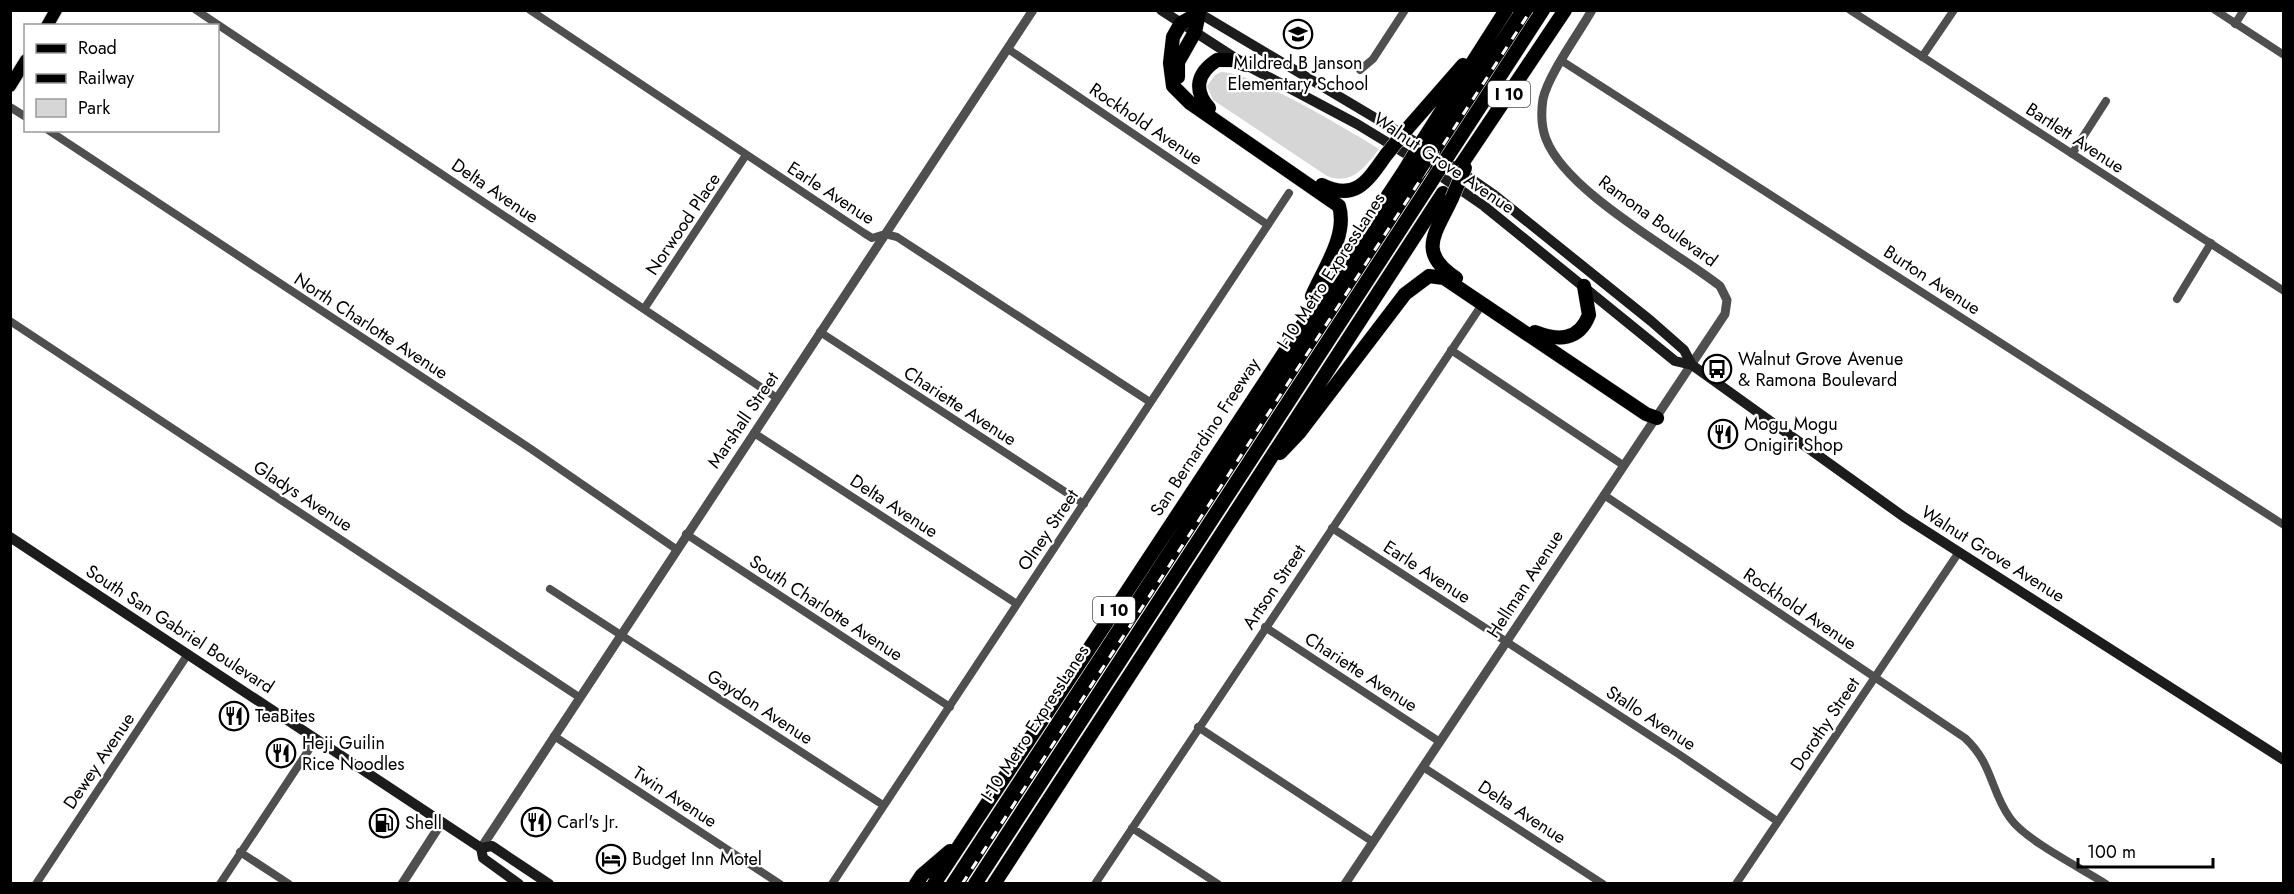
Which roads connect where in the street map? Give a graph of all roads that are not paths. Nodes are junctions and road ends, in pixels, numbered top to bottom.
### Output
1 (56, 10) edge
2 (196, 10) edge
3 (530, 10) edge
4 (1033, 10) edge
5 (1161, 10) edge
6 (1405, 10) edge
7 (1506, 10) edge
8 (1523, 10) edge
9 (1543, 10) edge
10 (1565, 10) edge
11 (1592, 10) edge
12 (1850, 10) edge
13 (1954, 10) edge
14 (2215, 10) edge
15 (2244, 10) edge
16 (1196, 12) edge
17 (1180, 23) junction
18 (48, 24) edge
19 (217, 24) edge
20 (2235, 24) junction
21 (219, 25) edge
22 (1195, 32) junction
23 (1492, 32) junction
24 (1008, 49) junction
25 (2283, 55) edge
26 (1922, 57) junction
27 (1562, 61) junction
28 (24, 63) edge
29 (1246, 65) junction
30 (1360, 70) dead end
31 (10, 86) edge
32 (2106, 101) dead end
33 (10, 107) edge
34 (1209, 108) junction
35 (24, 116) edge
36 (51, 132) edge
37 (1429, 144) junction
38 (2072, 154) junction
39 (746, 155) junction
40 (1411, 171) junction
41 (1288, 193) dead end
42 (1448, 196) junction
43 (1268, 225) junction
44 (885, 234) junction
45 (2211, 243) junction
46 (1584, 286) junction
47 (2283, 291) edge
48 (2177, 299) dead end
49 (1727, 300) joint
50 (644, 309) junction
51 (1479, 309) dead end
52 (10, 321) edge
53 (1296, 331) junction
54 (820, 332) junction
55 (1535, 332) junction
56 (1451, 350) junction
57 (1692, 365) junction
58 (777, 398) junction
59 (1150, 402) junction
60 (1657, 418) junction
61 (754, 432) junction
62 (1623, 465) junction
63 (1256, 478) junction
64 (1604, 495) junction
65 (1084, 504) junction
66 (2283, 525) edge
67 (1332, 528) junction
68 (686, 534) junction
69 (10, 537) edge
70 (676, 549) junction
71 (1959, 552) junction
72 (550, 589) dead end
73 (1017, 604) junction
74 (1265, 627) junction
75 (620, 635) junction
76 (1507, 642) junction
77 (188, 654) junction
78 (1875, 677) junction
79 (579, 697) junction
80 (950, 707) junction
81 (1198, 727) junction
82 (554, 736) junction
83 (316, 739) junction
84 (1440, 742) junction
85 (2283, 760) edge
86 (1424, 767) junction
87 (884, 805) junction
88 (1777, 821) junction
89 (442, 822) junction
90 (1132, 828) junction
91 (1373, 842) junction
92 (961, 843) junction
93 (480, 848) junction
94 (240, 852) junction
95 (36, 884) edge
96 (220, 884) edge
97 (289, 884) edge
98 (402, 884) edge
99 (519, 884) edge
100 (549, 884) edge
101 (780, 884) edge
102 (832, 884) edge
103 (916, 884) edge
104 (934, 884) edge
105 (953, 884) edge
106 (975, 884) edge
107 (994, 884) edge
108 (1095, 884) edge
109 (1218, 884) edge
110 (1345, 884) edge
111 (1603, 884) edge
112 (1736, 884) edge
113 (2106, 884) edge

1 - 18 main road
2 - 19 street, Delta Avenue
3 - 39 street, Earle Avenue
4 - 24 street, Marshall Street
5 - 17 main road, Walnut Grove Avenue
6 - 30 street
7 - 23 highway, I 10
8 - 37 highway, I-10 Metro ExpressLanes
9 - 106 highway, I-10 Metro ExpressLanes, bridge
10 - 42 highway, I 10, bridge
11 - 27 street, Ramona Boulevard
12 - 26 street, Bartlett Avenue
13 - 26 street
14 - 20 street
15 - 20 street
16 - 17 highway
16 - 22 highway
16 - 57 main road, Walnut Grove Avenue
17 - 22 main road, Walnut Grove Avenue
17 - 53 highway
20 - 25 street
21 - 50 street, Delta Avenue
22 - 29 main road, Walnut Grove Avenue
22 - 34 highway
23 - 34 highway, bridge
23 - 37 highway, I 10
24 - 43 street, Rockhold Avenue
24 - 44 street, Marshall Street
26 - 38 street, Bartlett Avenue
27 - 49 street, Ramona Boulevard
27 - 66 street, Burton Avenue
28 - 31 main road
29 - 34 highway
29 - 46 main road, Walnut Grove Avenue
32 - 38 street
33 - 35 street
36 - 70 street, North Charlotte Avenue
37 - 40 highway, I-10 Metro ExpressLanes, bridge
38 - 45 street, Bartlett Avenue
39 - 44 street, Earle Avenue
39 - 50 street, Norwood Place
40 - 53 highway, San Bernardino Freeway / I 10
40 - 105 highway, I-10 Metro ExpressLanes
41 - 43 street, Olney Street
42 - 55 highway
42 - 63 highway, I 10
43 - 59 street, Olney Street
44 - 54 street, Marshall Street
44 - 59 street, Earle Avenue
45 - 47 street, Bartlett Avenue
45 - 48 street
46 - 55 highway
46 - 57 main road, Walnut Grove Avenue
49 - 57 street, Hellman Avenue
50 - 58 street, Delta Avenue
51 - 56 street, Artson Street
52 - 79 street, Gladys Avenue
53 - 92 highway, San Bernardino Freeway / I 10
54 - 58 street, Marshall Street
54 - 65 street, Chariette Avenue
55 - 60 highway
56 - 62 street
56 - 67 street, Artson Street
57 - 60 street, Hellman Avenue
57 - 71 main road, Walnut Grove Avenue
58 - 61 street, Marshall Street
59 - 65 street, Olney Street
60 - 62 street, Hellman Avenue
60 - 63 highway
61 - 68 street, Marshall Street
61 - 73 street, Delta Avenue
62 - 64 street, Hellman Avenue
63 - 107 highway, I 10
64 - 76 street, Hellman Avenue
64 - 78 street, Rockhold Avenue
65 - 73 street, Olney Street
67 - 74 street, Artson Street
67 - 76 street, Earle Avenue
68 - 70 street, Marshall Street
68 - 80 street, South Charlotte Avenue
69 - 77 main road, South San Gabriel Boulevard
70 - 75 street, Marshall Street
71 - 78 street, Dorothy Street
71 - 85 main road, Walnut Grove Avenue
72 - 75 street, Gaydon Avenue
73 - 80 street, Olney Street
74 - 81 street, Artson Street
74 - 84 street, Chariette Avenue
75 - 79 street, Marshall Street
75 - 87 street, Gaydon Avenue
76 - 84 street, Hellman Avenue
76 - 88 street, Stallo Avenue
77 - 83 main road, South San Gabriel Boulevard
77 - 95 street, Dewey Avenue
78 - 88 street, Dorothy Street
78 - 113 street, Rockhold Avenue
79 - 82 street, Marshall Street
80 - 87 street, Olney Street
81 - 90 street, Artson Street
81 - 91 street
82 - 93 street, Marshall Street
82 - 101 street, Twin Avenue
83 - 89 main road, South San Gabriel Boulevard
83 - 94 street
84 - 86 street, Hellman Avenue
86 - 91 street, Hellman Avenue
86 - 111 street, Delta Avenue
87 - 102 street, Olney Street
88 - 112 street, Dorothy Street
89 - 93 main road, South San Gabriel Boulevard
89 - 98 street
90 - 108 street, Artson Street
90 - 109 street
91 - 110 street, Hellman Avenue
92 - 103 highway
92 - 104 highway, San Bernardino Freeway / I 10
93 - 99 main road, South San Gabriel Boulevard
93 - 100 main road, South San Gabriel Boulevard
94 - 96 street
94 - 97 street

